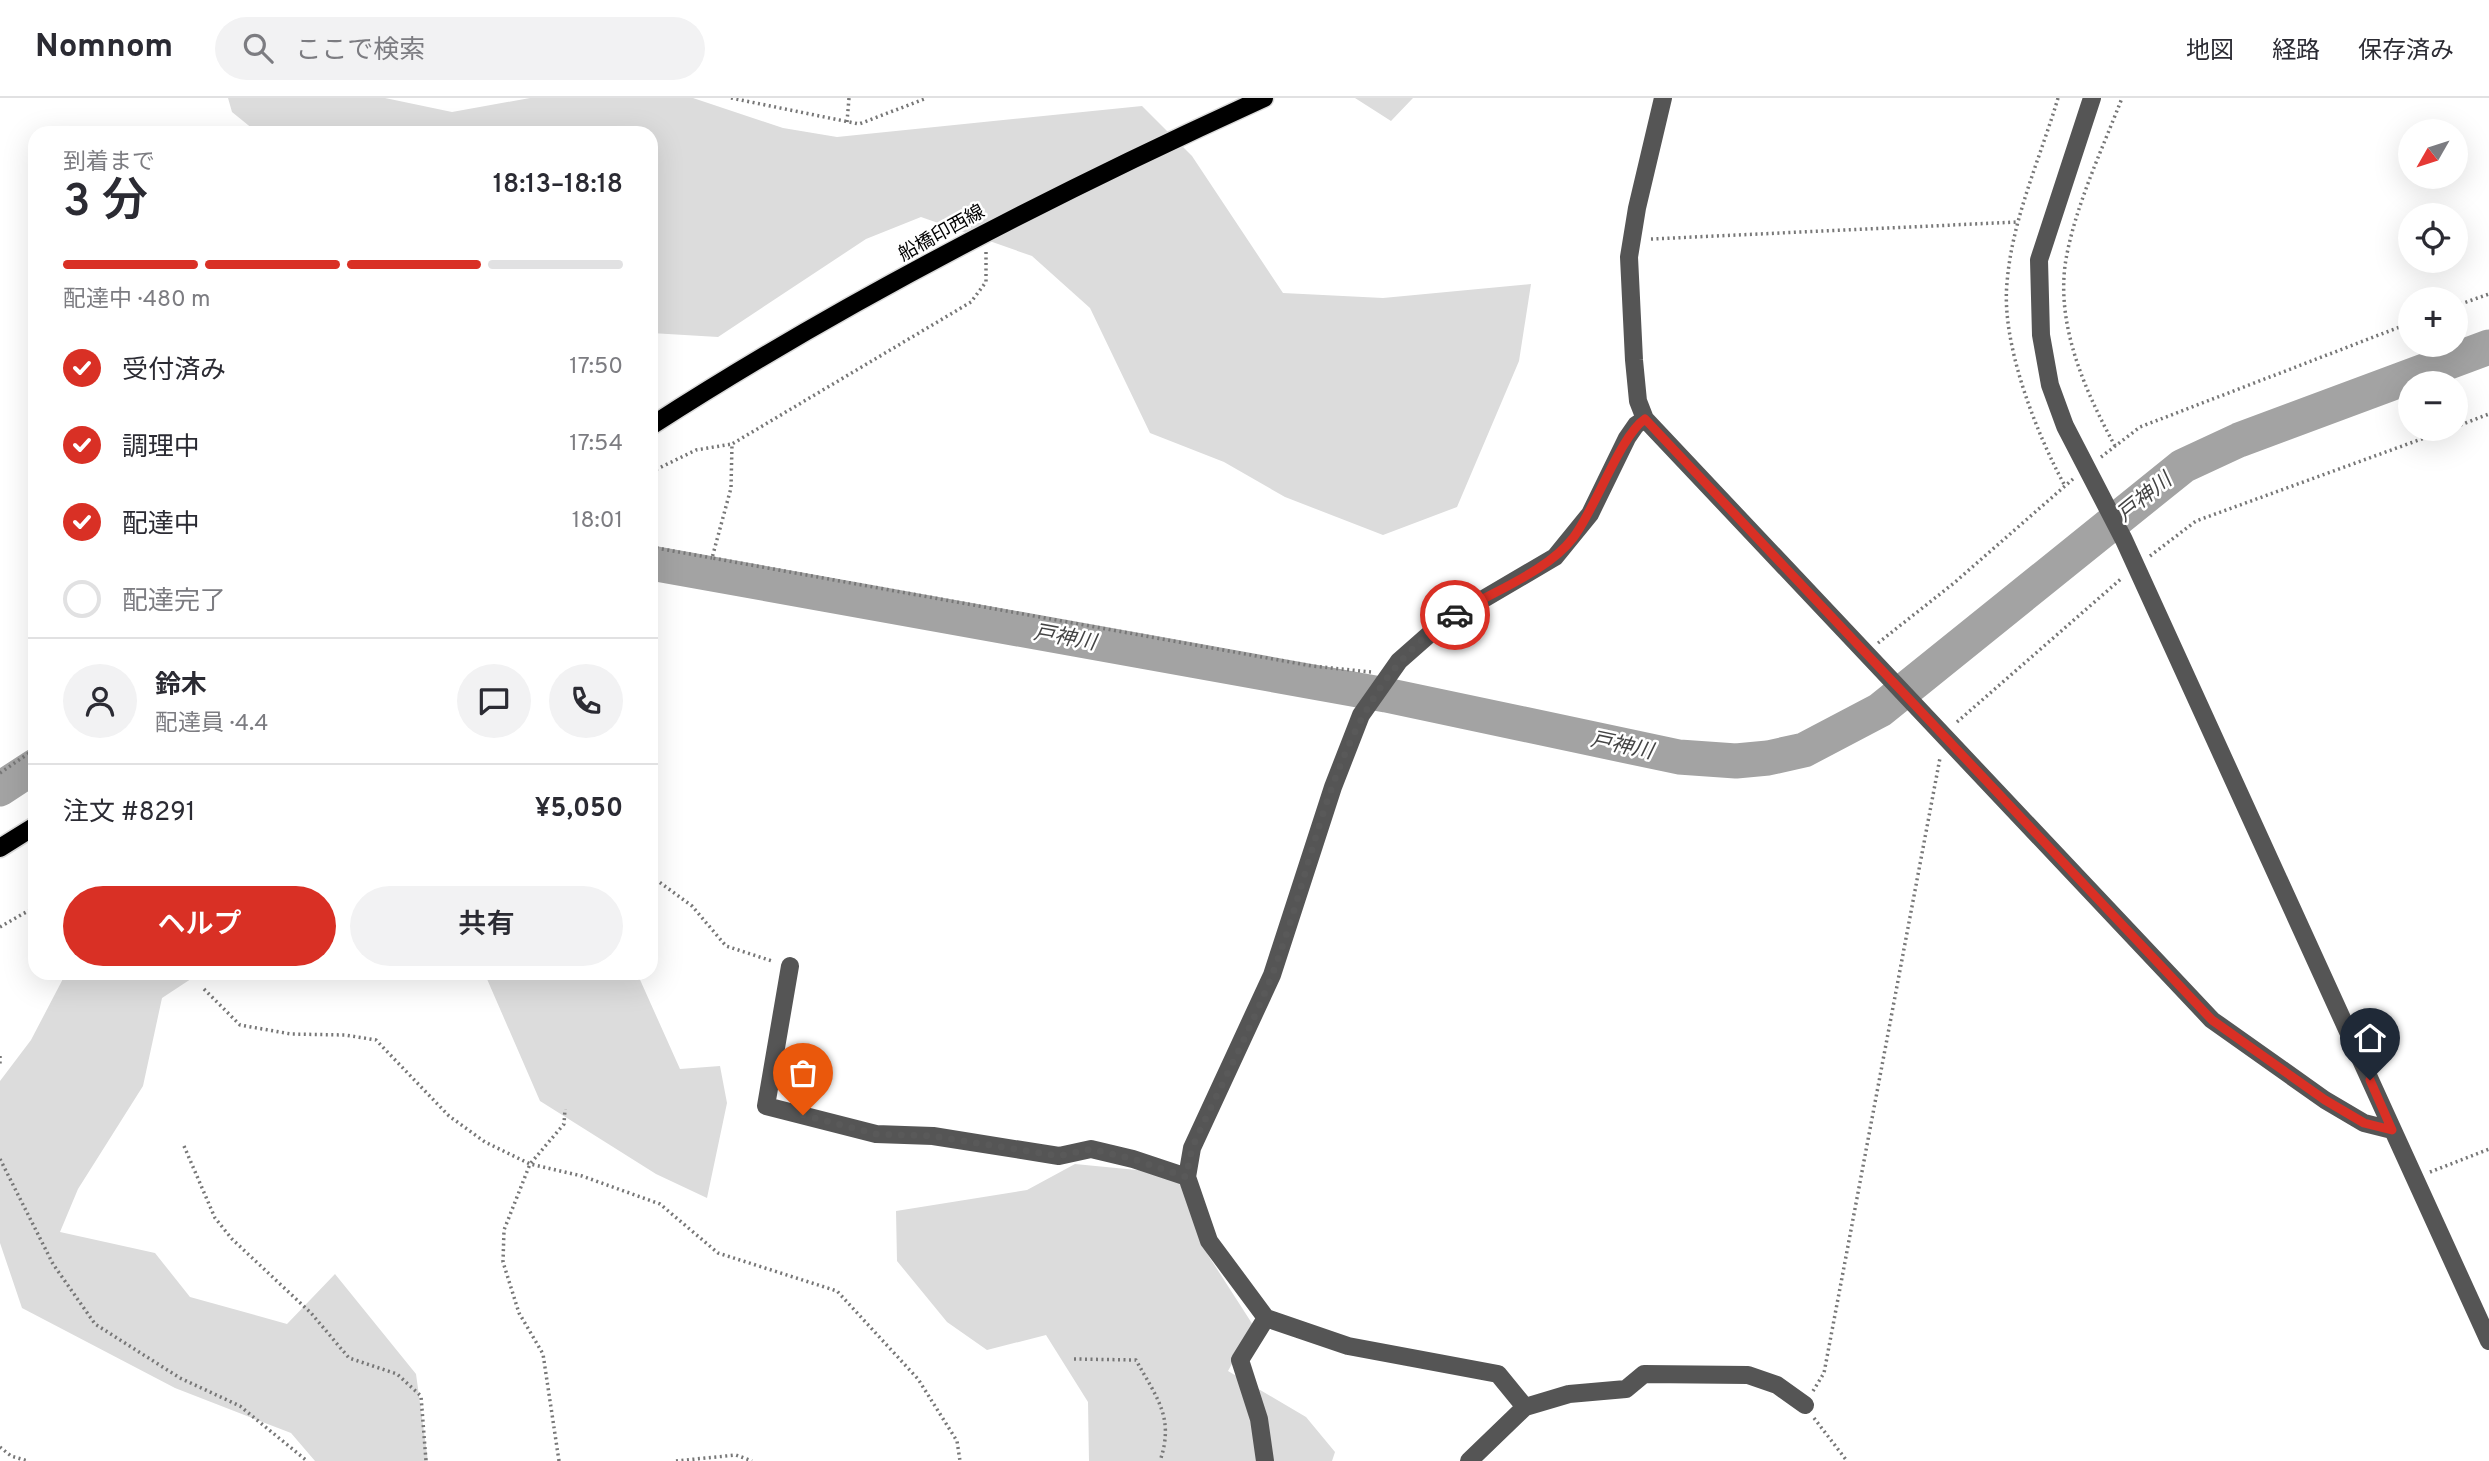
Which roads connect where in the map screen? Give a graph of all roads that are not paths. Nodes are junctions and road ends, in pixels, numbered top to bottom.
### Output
1 (1264, 98) edge
2 (1663, 98) edge
3 (2092, 98) edge
4 (1645, 419) junction
5 (658, 422) edge
6 (28, 830) edge
7 (0, 848) edge
8 (790, 967) road end
9 (2392, 1130) junction
10 (1186, 1177) junction
11 (1266, 1318) junction
12 (2489, 1341) edge
13 (1805, 1405) road end
14 (1525, 1407) junction
15 (1265, 1461) edge
16 (1469, 1461) edge

1 - 5 main road, 船橋印西線
2 - 4 street
3 - 9 street
4 - 9 street
4 - 10 street
6 - 7 main road
8 - 10 street
9 - 12 street
10 - 11 street
11 - 14 street
11 - 15 street
13 - 14 street
14 - 16 street

